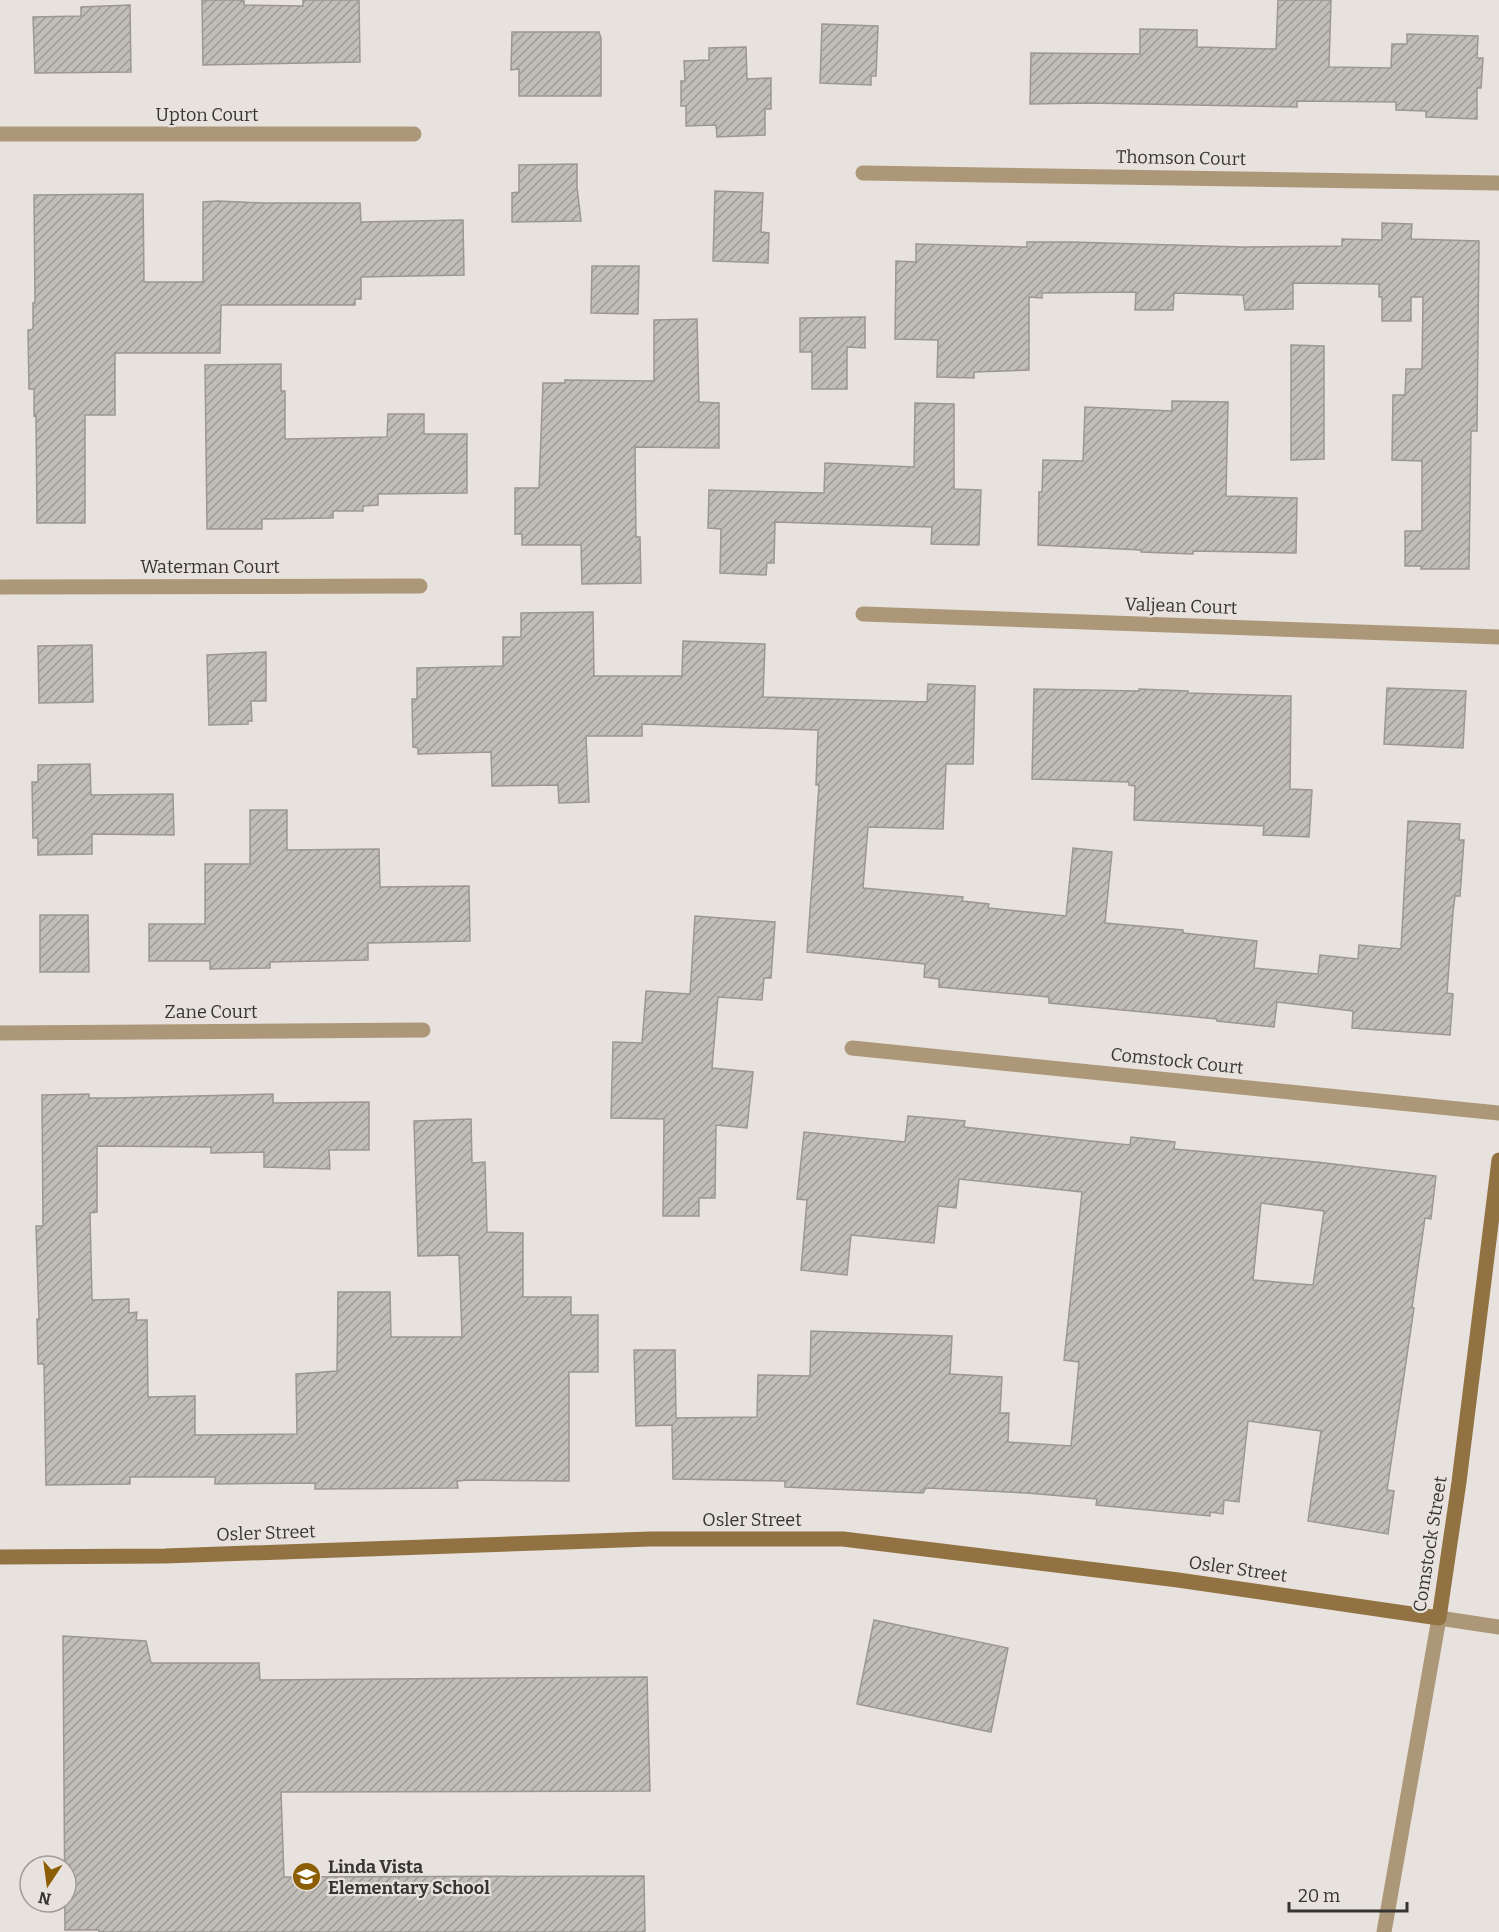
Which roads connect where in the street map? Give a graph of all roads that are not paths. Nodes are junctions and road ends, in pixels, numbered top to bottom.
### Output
1 (0, 134) edge
2 (414, 134) dead end
3 (863, 173) dead end
4 (1499, 183) edge
5 (420, 586) dead end
6 (0, 587) edge
7 (862, 614) dead end
8 (1499, 637) edge
9 (423, 1030) dead end
10 (0, 1033) edge
11 (852, 1048) dead end
12 (1499, 1113) edge
13 (1499, 1160) edge
14 (0, 1557) edge
15 (1438, 1618) junction
16 (1499, 1627) edge
17 (1384, 1932) edge

1 - 2 street, Upton Court
3 - 4 street, Thomson Court
5 - 6 street, Waterman Court
7 - 8 street, Valjean Court
9 - 10 street, Zane Court
11 - 12 street, Comstock Court
13 - 15 street, Comstock Street
14 - 15 street, Osler Street
15 - 16 street, Osler Street
15 - 17 street, Comstock Street

